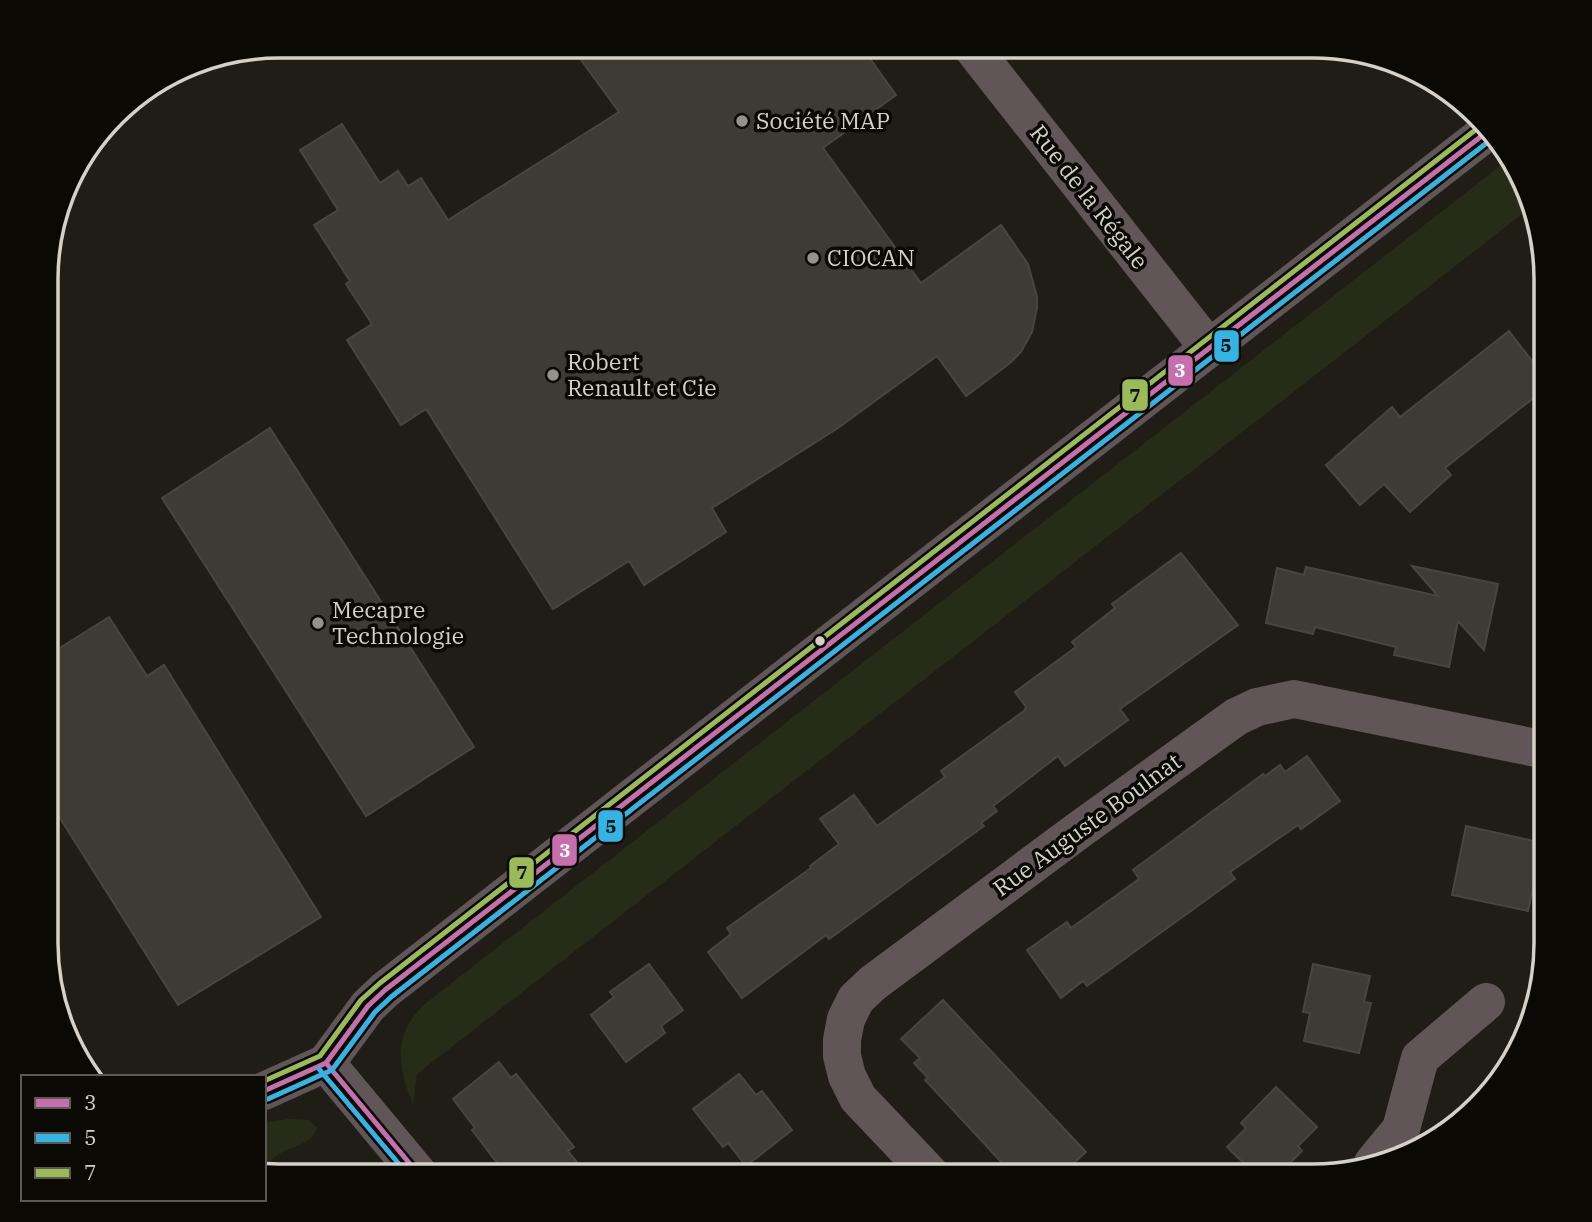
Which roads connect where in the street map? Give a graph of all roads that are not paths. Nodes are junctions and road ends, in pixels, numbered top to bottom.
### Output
1 (980, 58) edge
2 (1482, 136) edge
3 (1208, 347) junction
4 (1534, 748) edge
5 (1486, 1003) dead end
6 (326, 1063) junction
7 (266, 1090) edge
8 (1381, 1153) edge
9 (410, 1164) edge
10 (921, 1164) edge

1 - 3 street, Rue de la Régale
2 - 3 street
3 - 6 street
4 - 10 street, Rue Auguste Boulnat
5 - 8 street
6 - 7 street
6 - 9 street

